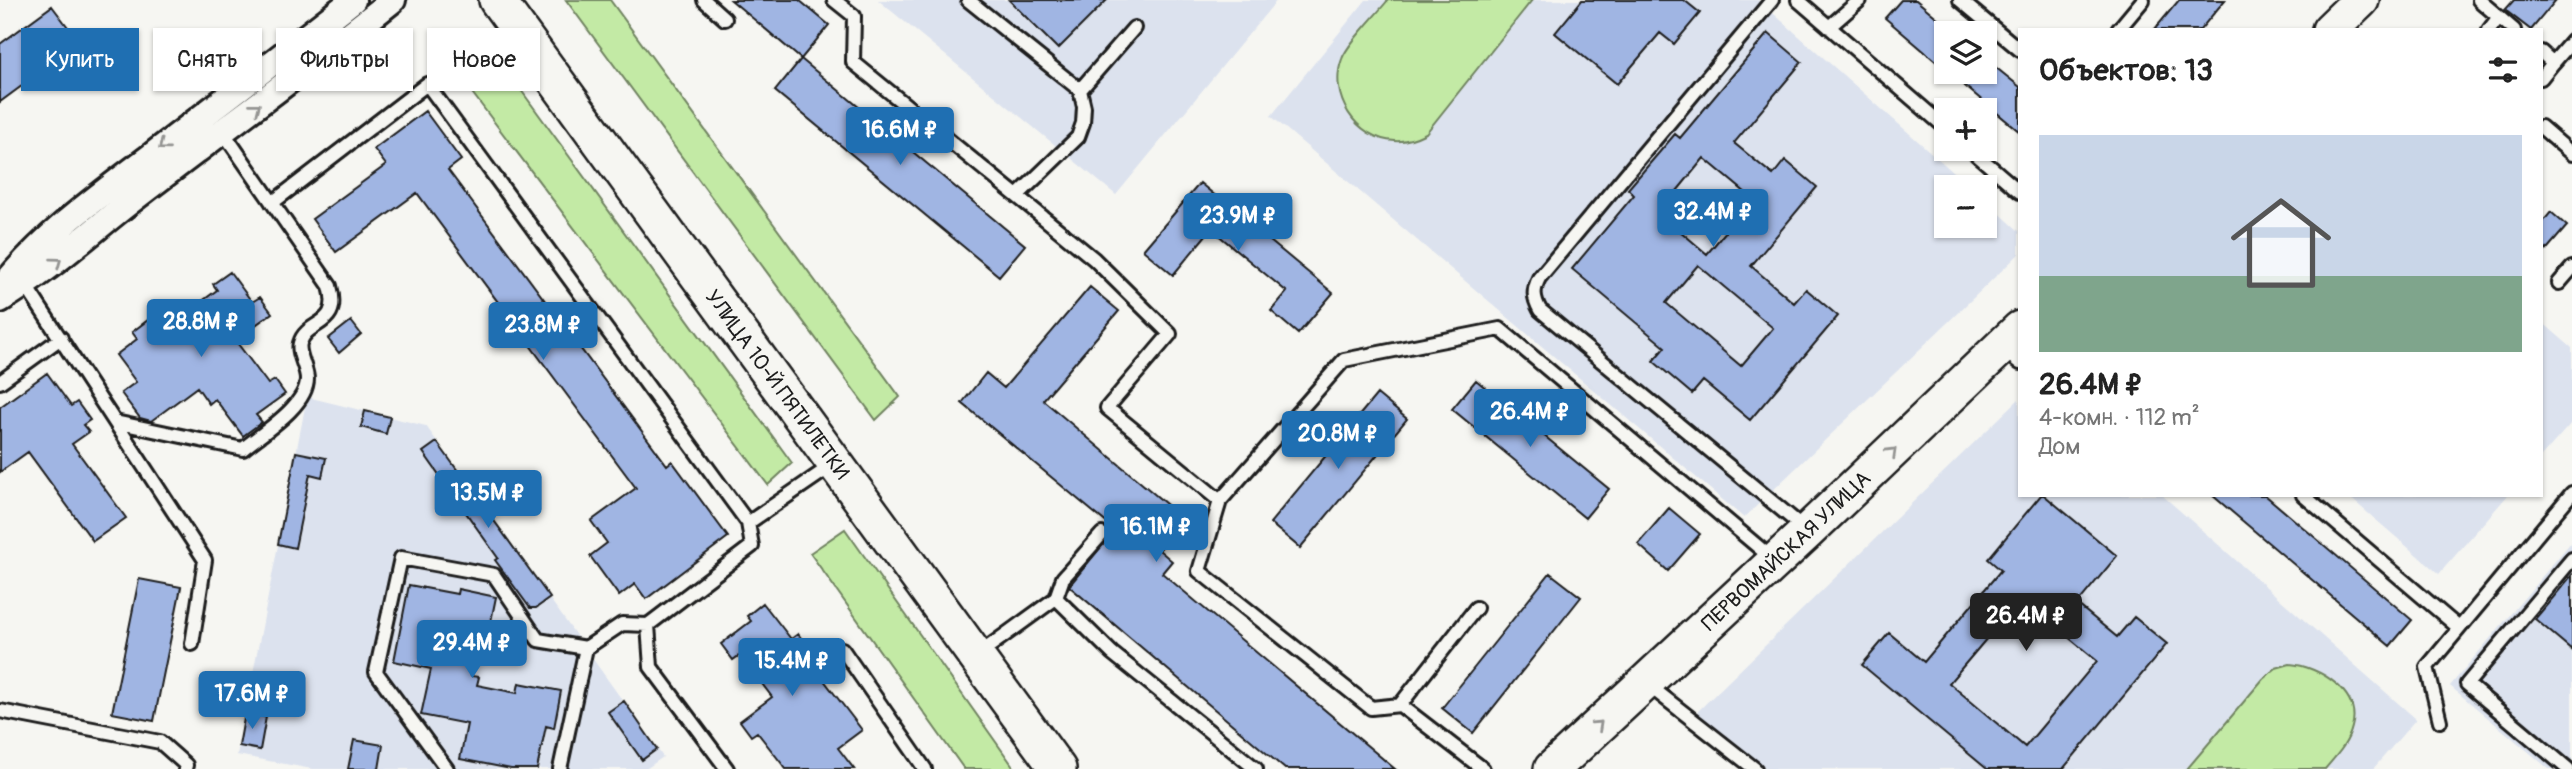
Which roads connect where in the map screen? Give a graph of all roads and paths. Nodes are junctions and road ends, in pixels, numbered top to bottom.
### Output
1 (353, 0) edge
2 (393, 0) edge
3 (497, 0) edge
4 (704, 0) edge
5 (834, 0) edge
6 (968, 0) edge
7 (1772, 0) edge
8 (1798, 0) edge
9 (1860, 0) edge
10 (1959, 0) edge
11 (2143, 0) edge
12 (2361, 0) edge
13 (2479, 0) edge
14 (2499, 17) junction
15 (725, 19) dead end
16 (1829, 27) junction
17 (1134, 28) dead end
18 (2120, 28) edge
19 (2332, 28) edge
20 (2491, 28) edge
21 (2512, 28) edge
22 (2572, 41) edge
23 (2018, 48) edge
24 (2543, 54) edge
25 (2553, 63) junction
26 (2543, 76) edge
27 (1080, 90) junction
28 (207, 112) junction
29 (1934, 118) edge
30 (2543, 129) edge
31 (223, 132) junction
32 (2572, 154) edge
33 (1984, 161) edge
34 (2018, 190) edge
35 (1017, 196) junction
36 (272, 204) junction
37 (2572, 268) edge
38 (13, 282) edge
39 (2559, 283) dead end
40 (0, 300) edge
41 (61, 338) junction
42 (2013, 347) edge
43 (0, 382) edge
44 (115, 422) junction
45 (835, 463) junction
46 (2572, 493) edge
47 (2305, 497) edge
48 (1220, 501) junction
49 (748, 523) junction
50 (1808, 531) junction
51 (1102, 534) dead end
52 (2572, 559) edge
53 (1775, 561) junction
54 (1056, 598) junction
55 (1476, 608) dead end
56 (648, 625) junction
57 (2459, 628) junction
58 (192, 644) dead end
59 (586, 648) junction
60 (842, 649) dead end
61 (976, 656) junction
62 (1644, 682) junction
63 (1399, 705) junction
64 (0, 711) edge
65 (2440, 721) dead end
66 (1751, 768) edge
67 (185, 769) edge
68 (447, 769) edge
69 (560, 769) edge
70 (727, 769) edge
71 (925, 769) edge
72 (1058, 769) edge
73 (1256, 769) edge
74 (1483, 769) edge
75 (1552, 769) edge
76 (2568, 769) edge

1 - 28 street
31 -> 2 street
3 - 45 main road, УЛИЦА 10-Й ПЯТИЛЕТКИ
4 - 15 lane
5 - 35 lane
6 - 27 lane
7 - 50 lane
8 - 16 lane
9 - 16 lane
10 - 23 lane
11 - 18 lane
12 - 19 main road
13 - 14 lane
14 - 20 lane
14 - 21 lane
16 - 29 lane
17 - 27 lane
22 - 25 lane
24 - 25 lane
25 - 26 lane
27 - 35 lane
28 - 31 lane
28 -> 38 street
30 - 32 lane
31 - 36 lane
38 -> 31 street
33 - 34 lane
35 - 48 lane
36 - 44 lane
36 - 49 lane
37 - 39 lane
38 - 40 street
38 - 41 lane
41 - 43 lane
41 - 44 lane
50 -> 42 main road, ПЕРВОМАЙСКАЯ УЛИЦА
44 - 58 lane
45 - 49 lane
45 - 61 main road, УЛИЦА 10-Й ПЯТИЛЕТКИ
46 - 57 lane
47 - 57 lane
48 - 53 lane
48 - 63 lane
49 - 56 lane
50 - 53 main road, ПЕРВОМАЙСКАЯ УЛИЦА
51 - 54 lane
52 - 76 lane
53 - 62 main road, ПЕРВОМАЙСКАЯ УЛИЦА
54 - 61 lane
54 - 73 lane
55 - 63 lane
56 - 59 lane
56 - 70 lane
57 - 65 lane
59 - 68 lane
59 - 69 lane
60 - 71 lane
61 - 72 main road, УЛИЦА 10-Й ПЯТИЛЕТКИ
62 - 66 lane
75 -> 62 main road, ПЕРВОМАЙСКАЯ УЛИЦА
63 - 74 lane
64 - 67 lane

